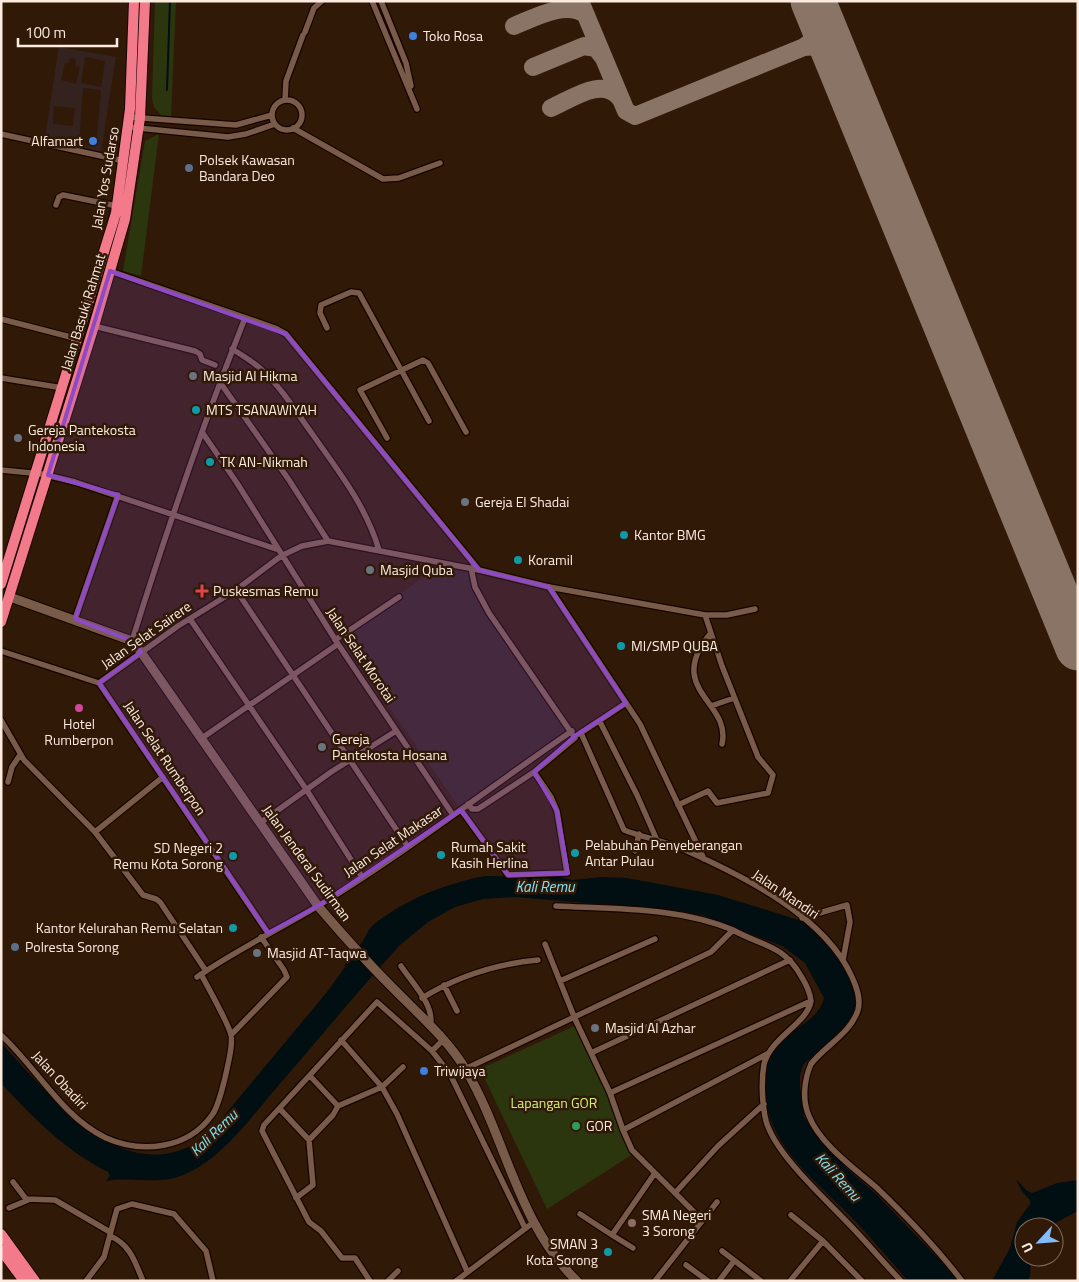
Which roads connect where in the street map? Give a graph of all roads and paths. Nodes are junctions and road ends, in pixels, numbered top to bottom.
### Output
1 (134, 1) edge
2 (145, 1) edge
3 (311, 1) edge
4 (322, 1) edge
5 (376, 2) edge
6 (314, 8) junction
7 (285, 100) junction
8 (418, 109) dead end
9 (272, 115) junction
10 (134, 123) junction
11 (275, 124) junction
12 (293, 128) junction
13 (1, 134) edge
14 (124, 161) junction
15 (440, 163) dead end
16 (56, 205) dead end
17 (118, 206) junction
18 (110, 271) junction
19 (99, 291) junction
20 (245, 318) junction
21 (1, 319) edge
22 (94, 326) junction
23 (327, 328) dead end
24 (78, 339) junction
25 (232, 350) junction
26 (215, 365) dead end
27 (401, 370) junction
28 (1, 378) edge
29 (219, 381) junction
30 (63, 388) junction
31 (429, 421) dead end
32 (202, 432) junction
33 (466, 432) dead end
34 (387, 438) dead end
35 (1, 470) edge
36 (36, 472) junction
37 (48, 475) junction
38 (118, 495) junction
39 (172, 514) junction
40 (328, 541) junction
41 (276, 549) junction
42 (379, 550) junction
43 (281, 556) junction
44 (470, 568) junction
45 (480, 570) junction
46 (1, 584) edge
47 (549, 587) junction
48 (236, 590) junction
49 (10, 597) junction
50 (399, 597) dead end
51 (754, 609) dead end
52 (705, 615) junction
53 (75, 619) junction
54 (190, 619) junction
55 (1, 622) edge
56 (710, 634) junction
57 (132, 641) junction
58 (336, 642) junction
59 (1, 651) edge
60 (141, 652) junction
61 (294, 674) junction
62 (99, 683) junction
63 (734, 698) junction
64 (626, 703) junction
65 (248, 704) junction
66 (710, 706) junction
67 (1, 720) edge
68 (600, 722) junction
69 (396, 731) junction
70 (581, 733) junction
71 (574, 734) junction
72 (202, 738) junction
73 (722, 744) dead end
74 (20, 755) junction
75 (350, 760) junction
76 (534, 772) junction
77 (163, 777) junction
78 (8, 782) dead end
79 (306, 789) junction
80 (468, 804) junction
81 (678, 805) junction
82 (461, 810) junction
83 (453, 815) junction
84 (260, 823) junction
85 (95, 832) junction
86 (638, 834) junction
87 (656, 838) junction
88 (408, 847) junction
89 (635, 851) dead end
90 (704, 859) junction
91 (362, 877) junction
92 (318, 906) junction
93 (556, 906) dead end
94 (802, 918) junction
95 (733, 930) junction
96 (268, 933) junction
97 (261, 937) junction
98 (655, 940) dead end
99 (545, 944) dead end
100 (538, 960) dead end
101 (790, 960) junction
102 (843, 960) junction
103 (401, 966) dead end
104 (201, 974) junction
105 (560, 981) junction
106 (444, 985) junction
107 (422, 998) junction
108 (811, 1001) junction
109 (457, 1011) dead end
110 (575, 1019) junction
111 (430, 1027) junction
112 (1, 1035) edge
113 (231, 1035) junction
114 (341, 1040) junction
115 (442, 1041) junction
116 (432, 1051) junction
117 (591, 1053) junction
118 (767, 1054) junction
119 (403, 1067) dead end
120 (465, 1069) junction
121 (311, 1077) junction
122 (382, 1087) junction
123 (610, 1093) junction
124 (764, 1104) junction
125 (338, 1106) junction
126 (280, 1109) junction
127 (623, 1130) junction
128 (309, 1140) junction
129 (654, 1173) junction
130 (13, 1182) dead end
131 (675, 1193) junction
132 (296, 1198) junction
133 (28, 1200) junction
134 (717, 1202) dead end
135 (9, 1208) dead end
136 (580, 1214) dead end
137 (791, 1215) dead end
138 (702, 1220) junction
139 (534, 1222) junction
140 (525, 1228) junction
141 (1, 1234) edge
142 (110, 1234) junction
143 (612, 1235) junction
144 (823, 1241) junction
145 (633, 1248) dead end
146 (1, 1250) edge
147 (722, 1251) dead end
148 (734, 1261) junction
149 (686, 1264) dead end
150 (398, 1271) dead end
151 (467, 1271) junction
152 (24, 1281) edge
153 (35, 1281) edge
154 (86, 1281) edge
155 (142, 1281) edge
156 (214, 1281) edge
157 (370, 1281) edge
158 (388, 1281) edge
159 (456, 1281) edge
160 (577, 1281) edge
161 (655, 1281) edge
162 (708, 1281) edge
163 (719, 1281) edge
164 (761, 1281) edge
165 (790, 1281) edge
166 (862, 1281) edge
167 (901, 1281) edge
168 (962, 1281) edge

1 - 10 highway, Jalan Yos Sudarso
2 - 10 highway, Jalan Basuki Rahmat
3 - 6 street
4 - 6 street
5 - 8 street
6 - 7 street
7 - 9 street
7 - 12 street
9 - 10 street
9 - 11 street
10 - 11 street
10 - 14 highway, Jalan Yos Sudarso
10 - 18 highway, Jalan Basuki Rahmat
11 - 12 street
12 - 15 street
13 - 14 street
14 - 17 highway, Jalan Yos Sudarso
16 - 17 street
17 - 19 highway, Jalan Yos Sudarso
18 - 19 highway, Jalan Basuki Rahmat
18 - 20 street
19 - 22 highway, Jalan Basuki Rahmat
19 - 24 highway, Jalan Yos Sudarso
20 - 25 street
20 - 45 street
21 - 24 street
22 - 26 street
22 - 37 highway, Jalan Basuki Rahmat
23 - 27 street
24 - 30 highway, Jalan Yos Sudarso
25 - 29 street
25 - 42 street
27 - 31 street
27 - 33 street
27 - 34 street
28 - 30 street
29 - 32 street
29 - 40 street
30 - 36 highway, Jalan Yos Sudarso
32 - 39 street
32 - 41 street, Jalan Selat Morotai
35 - 36 street
36 - 37 street
36 - 46 highway, Jalan Yos Sudarso
37 - 38 street
37 - 49 highway, Jalan Basuki Rahmat
38 - 39 street
38 - 53 street
39 - 41 street
39 - 57 street
40 - 42 street
40 - 43 street, Jalan Selat Sairere
41 - 43 street, Jalan Selat Morotai
42 - 44 street
43 - 48 street, Jalan Selat Sairere
43 - 58 street, Jalan Selat Morotai
44 - 45 street
44 - 71 street
45 - 47 street
47 - 52 street
47 - 64 street
48 - 54 street, Jalan Selat Sairere
48 - 61 street
49 - 53 main road, Jalan Jenderal Sudirman
49 - 55 highway, Jalan Basuki Rahmat
50 - 58 street
51 - 52 street
52 - 56 street
53 - 57 main road, Jalan Jenderal Sudirman
54 - 60 street, Jalan Selat Sairere
54 - 65 street
56 - 63 street
56 - 66 street
57 - 60 main road, Jalan Jenderal Sudirman
58 - 61 street
58 - 69 street, Jalan Selat Morotai
59 - 62 street
60 - 62 street, Jalan Selat Sairere
60 - 72 main road, Jalan Jenderal Sudirman
61 - 65 street
61 - 75 street
62 - 77 street, Jalan Selat Rumberpon
63 - 66 street
63 - 81 street
64 - 68 street
64 - 81 street
65 - 72 street
65 - 79 street
66 - 73 street
67 - 74 street
68 - 70 street
68 - 87 street
69 - 75 street
69 - 83 street, Jalan Selat Morotai
70 - 71 street
70 - 86 street
71 - 76 street
71 - 80 street, Jalan Selat Makasar
72 - 84 main road, Jalan Jenderal Sudirman
74 - 78 street
74 - 85 street
75 - 79 street
75 - 88 street
76 - 80 street
76 - 82 street
77 - 85 street
77 - 96 street, Jalan Selat Rumberpon
79 - 84 street
79 - 91 street
80 - 82 street, Jalan Selat Makasar
81 - 90 street
82 - 83 street, Jalan Selat Makasar
83 - 88 street, Jalan Selat Makasar
84 - 92 main road, Jalan Jenderal Sudirman
85 - 104 street
86 - 87 street, Jalan Mandiri
86 - 89 street
87 - 90 street, Jalan Mandiri
88 - 91 street, Jalan Selat Makasar
90 - 94 street, Jalan Mandiri
91 - 92 street, Jalan Selat Makasar
92 - 96 street, Jalan Selat Makasar
92 - 111 main road, Jalan Jenderal Sudirman
93 - 95 street
94 - 102 street, Jalan Mandiri
94 - 102 street
95 - 101 street
95 - 110 street
96 - 97 street, Jalan Selat Makasar
97 - 104 street, Jalan Selat Makasar
97 - 113 street
98 - 105 street
99 - 105 street
100 - 106 street
101 - 108 street
101 - 117 street
102 - 168 street, Jalan Mandiri
103 - 107 street
104 - 113 street
105 - 110 street
106 - 107 street
106 - 109 street
107 - 111 street
108 - 118 street
108 - 123 street
110 - 117 street
110 - 120 street
111 - 115 main road, Jalan Jenderal Sudirman
112 - 113 street, Jalan Obadiri
114 - 116 street
114 - 121 street
114 - 122 street
115 - 116 street
115 - 120 main road, Jalan Jenderal Sudirman
116 - 140 street
117 - 123 street
118 - 124 street
118 - 127 street
119 - 122 street
120 - 139 main road, Jalan Jenderal Sudirman
121 - 125 street
121 - 126 street
122 - 125 street
122 - 151 street
123 - 127 street
124 - 131 street
124 - 167 street
125 - 128 street
126 - 128 street
126 - 132 street
127 - 129 street
128 - 132 street
129 - 131 street
129 - 143 street
130 - 133 street
131 - 138 street
132 - 157 street
133 - 135 street
133 - 142 street
134 - 138 street
136 - 143 street
137 - 144 street
138 - 161 street
139 - 140 street
139 - 160 main road, Jalan Jenderal Sudirman
140 - 151 street
141 - 153 highway
142 - 154 street
142 - 155 street
142 - 156 street
143 - 145 street
144 - 165 street
144 - 166 street
146 - 152 highway
147 - 148 street
148 - 163 street
148 - 164 street
149 - 162 street
150 - 158 street
151 - 159 street

